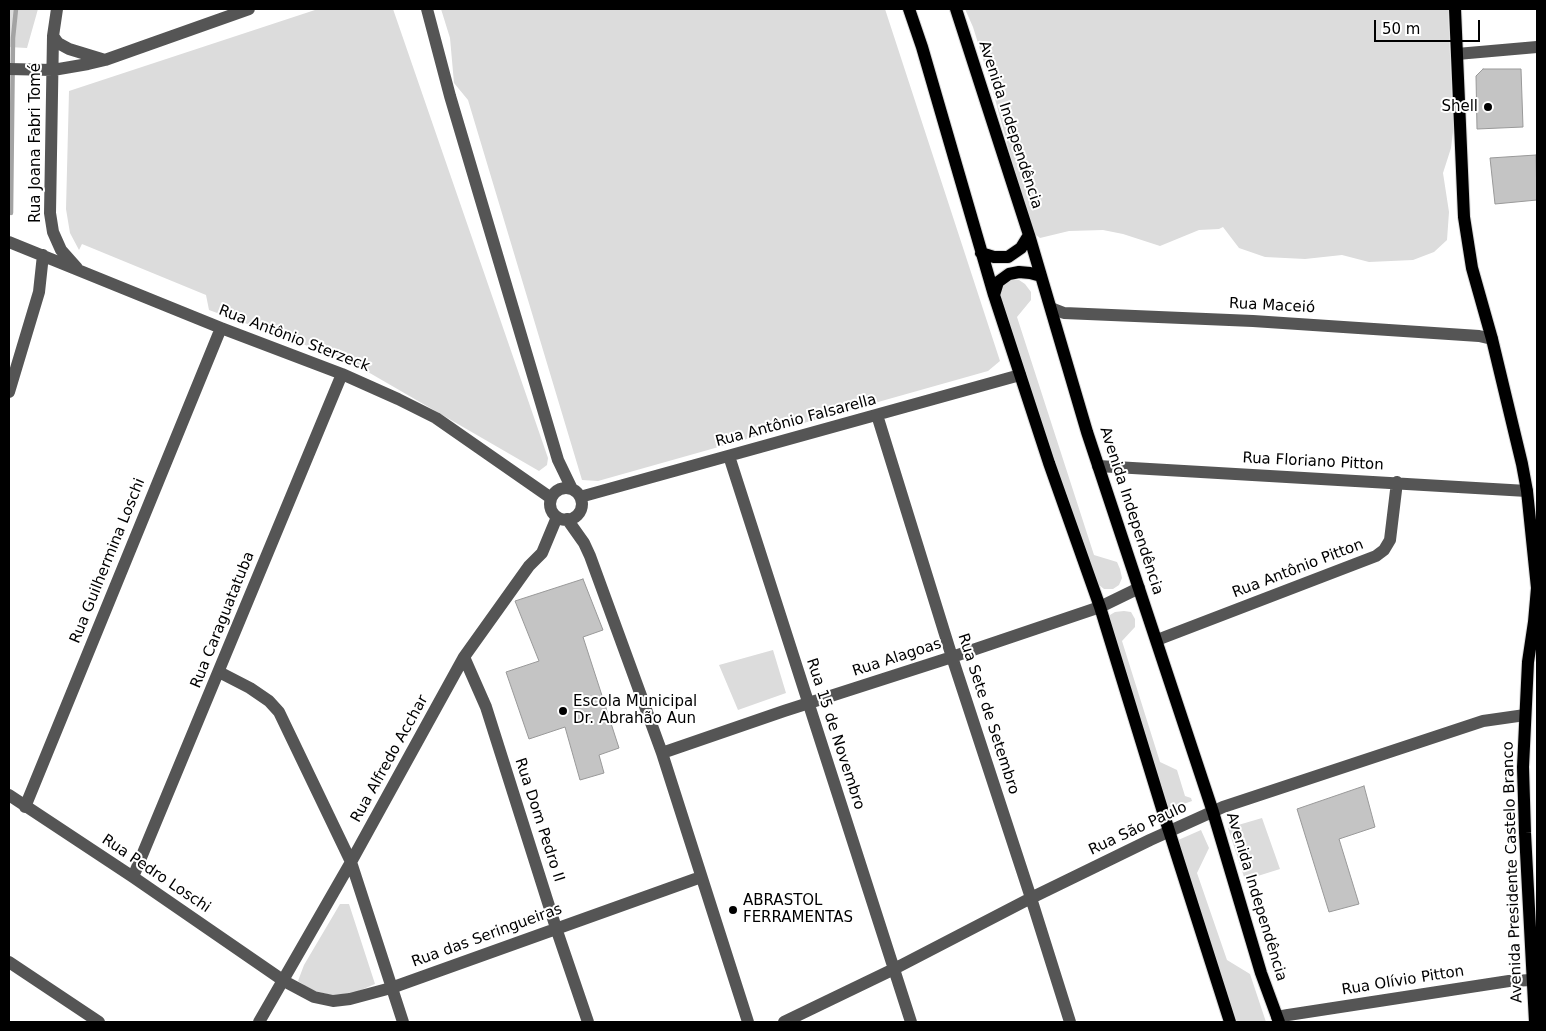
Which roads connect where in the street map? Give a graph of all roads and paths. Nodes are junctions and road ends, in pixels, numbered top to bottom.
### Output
1 (57, 9) edge
2 (249, 9) edge
3 (427, 9) edge
4 (909, 9) edge
5 (956, 9) edge
6 (1454, 9) edge
7 (53, 36) junction
8 (1537, 47) edge
9 (1457, 54) junction
10 (105, 60) junction
11 (9, 69) edge
12 (53, 70) junction
13 (1029, 235) junction
14 (9, 242) edge
15 (981, 253) junction
16 (43, 255) junction
17 (78, 270) junction
18 (1041, 276) junction
19 (994, 295) junction
20 (1051, 308) junction
21 (221, 328) junction
22 (1492, 339) junction
23 (342, 374) junction
24 (1020, 375) junction
25 (9, 392) edge
26 (877, 415) junction
27 (729, 456) junction
28 (558, 460) junction
29 (1098, 466) junction
30 (1397, 482) junction
31 (1526, 491) junction
32 (553, 496) junction
33 (578, 498) junction
34 (562, 518) junction
35 (584, 543) junction
36 (1139, 588) junction
37 (1100, 608) junction
38 (1157, 640) junction
39 (464, 657) junction
40 (952, 657) junction
41 (219, 672) junction
42 (808, 704) junction
43 (1525, 714) junction
44 (662, 753) junction
45 (9, 795) edge
46 (25, 806) junction
47 (1213, 812) junction
48 (1169, 831) junction
49 (351, 862) junction
50 (133, 877) junction
51 (701, 877) junction
52 (1032, 898) junction
53 (556, 928) junction
54 (9, 962) edge
55 (894, 970) junction
56 (1533, 980) junction
57 (284, 981) junction
58 (392, 988) junction
59 (1278, 1020) edge
60 (98, 1022) edge
61 (259, 1022) edge
62 (403, 1022) edge
63 (588, 1022) edge
64 (748, 1022) edge
65 (784, 1022) edge
66 (911, 1022) edge
67 (1070, 1022) edge
68 (1230, 1022) edge
69 (1535, 1022) edge

1 - 7 street, Rua Joana Fabri Tomé
2 - 10 street
3 - 28 street
4 - 15 main road
5 - 13 main road, Avenida Independência
6 - 9 main road, Avenida Presidente Castelo Branco
7 - 10 street
7 - 12 street, Rua Joana Fabri Tomé
8 - 9 street
9 - 22 main road, Avenida Presidente Castelo Branco
10 - 12 street
11 - 12 street
12 - 17 street, Rua Joana Fabri Tomé
13 - 15 main road
13 - 18 main road, Avenida Independência
14 - 16 street, Rua Antônio Sterzeck
15 - 19 main road
16 - 17 street, Rua Antônio Sterzeck
16 - 25 street
17 - 21 street, Rua Antônio Sterzeck
18 - 19 main road
18 - 20 main road, Avenida Independência
19 - 24 main road
20 - 22 street, Rua Maceió
20 - 29 main road, Avenida Independência
21 - 23 street, Rua Antônio Sterzeck
21 - 46 street, Rua Guilhermina Loschi
22 - 31 main road, Avenida Presidente Castelo Branco
23 - 32 street, Rua Antônio Sterzeck
23 - 41 street, Rua Caraguatatuba
24 - 26 street, Rua Antônio Falsarella
24 - 37 main road
26 - 27 street, Rua Antônio Falsarella
26 - 40 street, Rua Sete de Setembro
27 - 33 street, Rua Antônio Falsarella
27 - 42 street, Rua 15 de Novembro
28 - 32 street
28 - 33 street
29 - 30 street, Rua Floriano Pitton
29 - 36 main road, Avenida Independência
30 - 31 street, Rua Floriano Pitton
30 - 38 street, Rua Antônio Pitton
31 - 43 main road, Avenida Presidente Castelo Branco
32 - 33 street
32 - 34 street
33 - 34 street
33 - 35 street
34 - 35 street
34 - 39 street, Rua Alfredo Acchar
35 - 44 street
36 - 37 street, Rua Alagoas
36 - 38 main road, Avenida Independência
37 - 40 street, Rua Alagoas
37 - 48 main road
38 - 47 main road, Avenida Independência
39 - 49 street, Rua Alfredo Acchar
39 - 53 street, Rua Dom Pedro II
40 - 42 street, Rua Alagoas
40 - 52 street, Rua Sete de Setembro
41 - 49 street
41 - 50 street, Rua Caraguatatuba
42 - 44 street, Rua Alagoas
42 - 55 street, Rua 15 de Novembro
43 - 47 street, Rua São Paulo
43 - 56 main road, Avenida Presidente Castelo Branco
44 - 51 street
45 - 46 street, Rua Pedro Loschi
46 - 50 street, Rua Pedro Loschi
47 - 48 street, Rua São Paulo
47 - 59 main road, Avenida Independência
48 - 52 street, Rua São Paulo
48 - 68 main road
49 - 57 street, Rua Alfredo Acchar
49 - 58 street
50 - 57 street, Rua Pedro Loschi
51 - 53 street, Rua das Seringueiras
51 - 64 street
52 - 55 street, Rua São Paulo
52 - 67 street, Rua Sete de Setembro
53 - 58 street, Rua das Seringueiras
53 - 63 street, Rua Dom Pedro II
54 - 60 street
55 - 65 street, Rua São Paulo
55 - 66 street, Rua 15 de Novembro
56 - 59 street, Rua Olívio Pitton
56 - 69 main road, Avenida Presidente Castelo Branco
57 - 58 street, Rua das Seringueiras
57 - 61 street, Rua Alfredo Acchar
58 - 62 street

